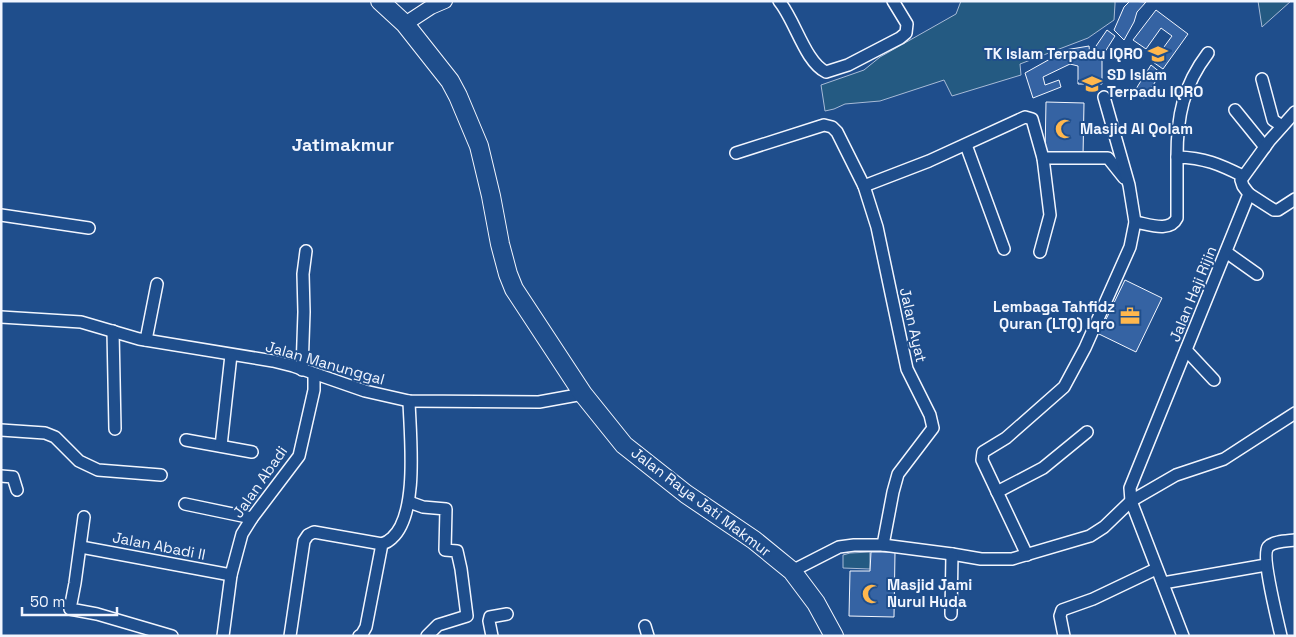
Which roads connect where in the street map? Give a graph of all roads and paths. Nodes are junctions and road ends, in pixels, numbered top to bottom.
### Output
1 (380, 1) edge
2 (445, 1) edge
3 (778, 1) edge
4 (893, 1) edge
5 (405, 24) junction
6 (1208, 53) dead end
7 (1262, 79) dead end
8 (1104, 97) dead end
9 (1235, 110) dead end
10 (1295, 112) edge
11 (1282, 126) junction
12 (966, 145) junction
13 (1265, 147) junction
14 (736, 153) dead end
15 (1177, 157) junction
16 (1042, 158) junction
17 (1243, 176) junction
18 (864, 186) junction
19 (1129, 186) junction
20 (1249, 194) junction
21 (1295, 199) edge
22 (1, 214) edge
23 (1135, 222) junction
24 (89, 228) dead end
25 (1004, 249) dead end
26 (306, 251) dead end
27 (1040, 252) dead end
28 (1226, 252) junction
29 (1257, 274) dead end
30 (157, 284) dead end
31 (1, 317) edge
32 (113, 331) junction
33 (146, 340) junction
34 (1186, 350) junction
35 (231, 355) junction
36 (302, 370) junction
37 (314, 374) junction
38 (1214, 380) dead end
39 (583, 394) junction
40 (410, 401) junction
41 (1295, 412) edge
42 (115, 429) dead end
43 (1, 430) edge
44 (1087, 432) dead end
45 (186, 440) dead end
46 (221, 446) junction
47 (252, 452) dead end
48 (161, 475) dead end
49 (1, 476) edge
50 (18, 490) dead end
51 (997, 492) junction
52 (1131, 501) junction
53 (409, 502) junction
54 (185, 504) dead end
55 (84, 517) dead end
56 (252, 518) junction
57 (1295, 540) edge
58 (382, 544) junction
59 (883, 545) junction
60 (81, 547) junction
61 (952, 554) junction
62 (1027, 555) junction
63 (1266, 565) junction
64 (1156, 569) junction
65 (792, 571) junction
66 (232, 575) junction
67 (1163, 583) junction
68 (507, 614) dead end
69 (951, 614) dead end
70 (172, 636) edge
71 (222, 636) edge
72 (290, 636) edge
73 (359, 636) edge
74 (427, 636) edge
75 (492, 636) edge
76 (834, 636) edge
77 (1064, 636) edge
78 (1183, 636) edge
79 (1282, 636) edge

1 - 5 main road, Jalan Raya Jati Makmur
2 - 5 street
3 - 4 street
5 - 39 main road, Jalan Raya Jati Makmur
6 - 15 street
7 - 11 street
8 - 19 street
9 - 13 street
10 - 11 street
11 - 13 street
12 - 16 street
12 - 18 street
12 - 25 street
13 - 17 street
14 - 18 street, Jalan Ayat
15 - 17 street
15 - 23 street
16 - 19 street
16 - 27 street
17 - 20 street
18 - 59 street, Jalan Ayat
19 - 23 street
20 - 21 street
20 - 28 street, Jalan Haji Rijin
22 - 24 street
23 - 51 street
26 - 36 street
28 - 29 street
28 - 34 street, Jalan Haji Rijin
30 - 33 street
31 - 32 street, Jalan Manunggal
32 - 33 street, Jalan Manunggal
32 - 42 street
33 - 35 street, Jalan Manunggal
34 - 38 street
34 - 52 street, Jalan Haji Rijin
35 - 36 street, Jalan Manunggal
35 - 46 street
36 - 37 street, Jalan Manunggal
37 - 40 street, Jalan Manunggal
37 - 56 street, Jalan Abadi
39 - 40 street, Jalan Manunggal
39 - 65 main road, Jalan Raya Jati Makmur
40 - 53 street
41 - 52 street
43 - 48 street
44 - 51 street
45 - 46 street
46 - 47 street
49 - 50 street
51 - 62 street
52 - 62 street
52 - 64 street
53 - 58 street
53 - 74 street
54 - 56 street
55 - 60 street
56 - 66 street, Jalan Abadi
57 - 63 street
58 - 72 street
58 - 73 street
59 - 61 street
59 - 65 street
60 - 66 street, Jalan Abadi II
60 - 70 street
61 - 62 street
61 - 69 street
63 - 67 street
63 - 79 street
64 - 67 street
64 - 77 street
65 - 76 main road, Jalan Raya Jati Makmur
66 - 71 street, Jalan Abadi
67 - 78 street
68 - 75 street

